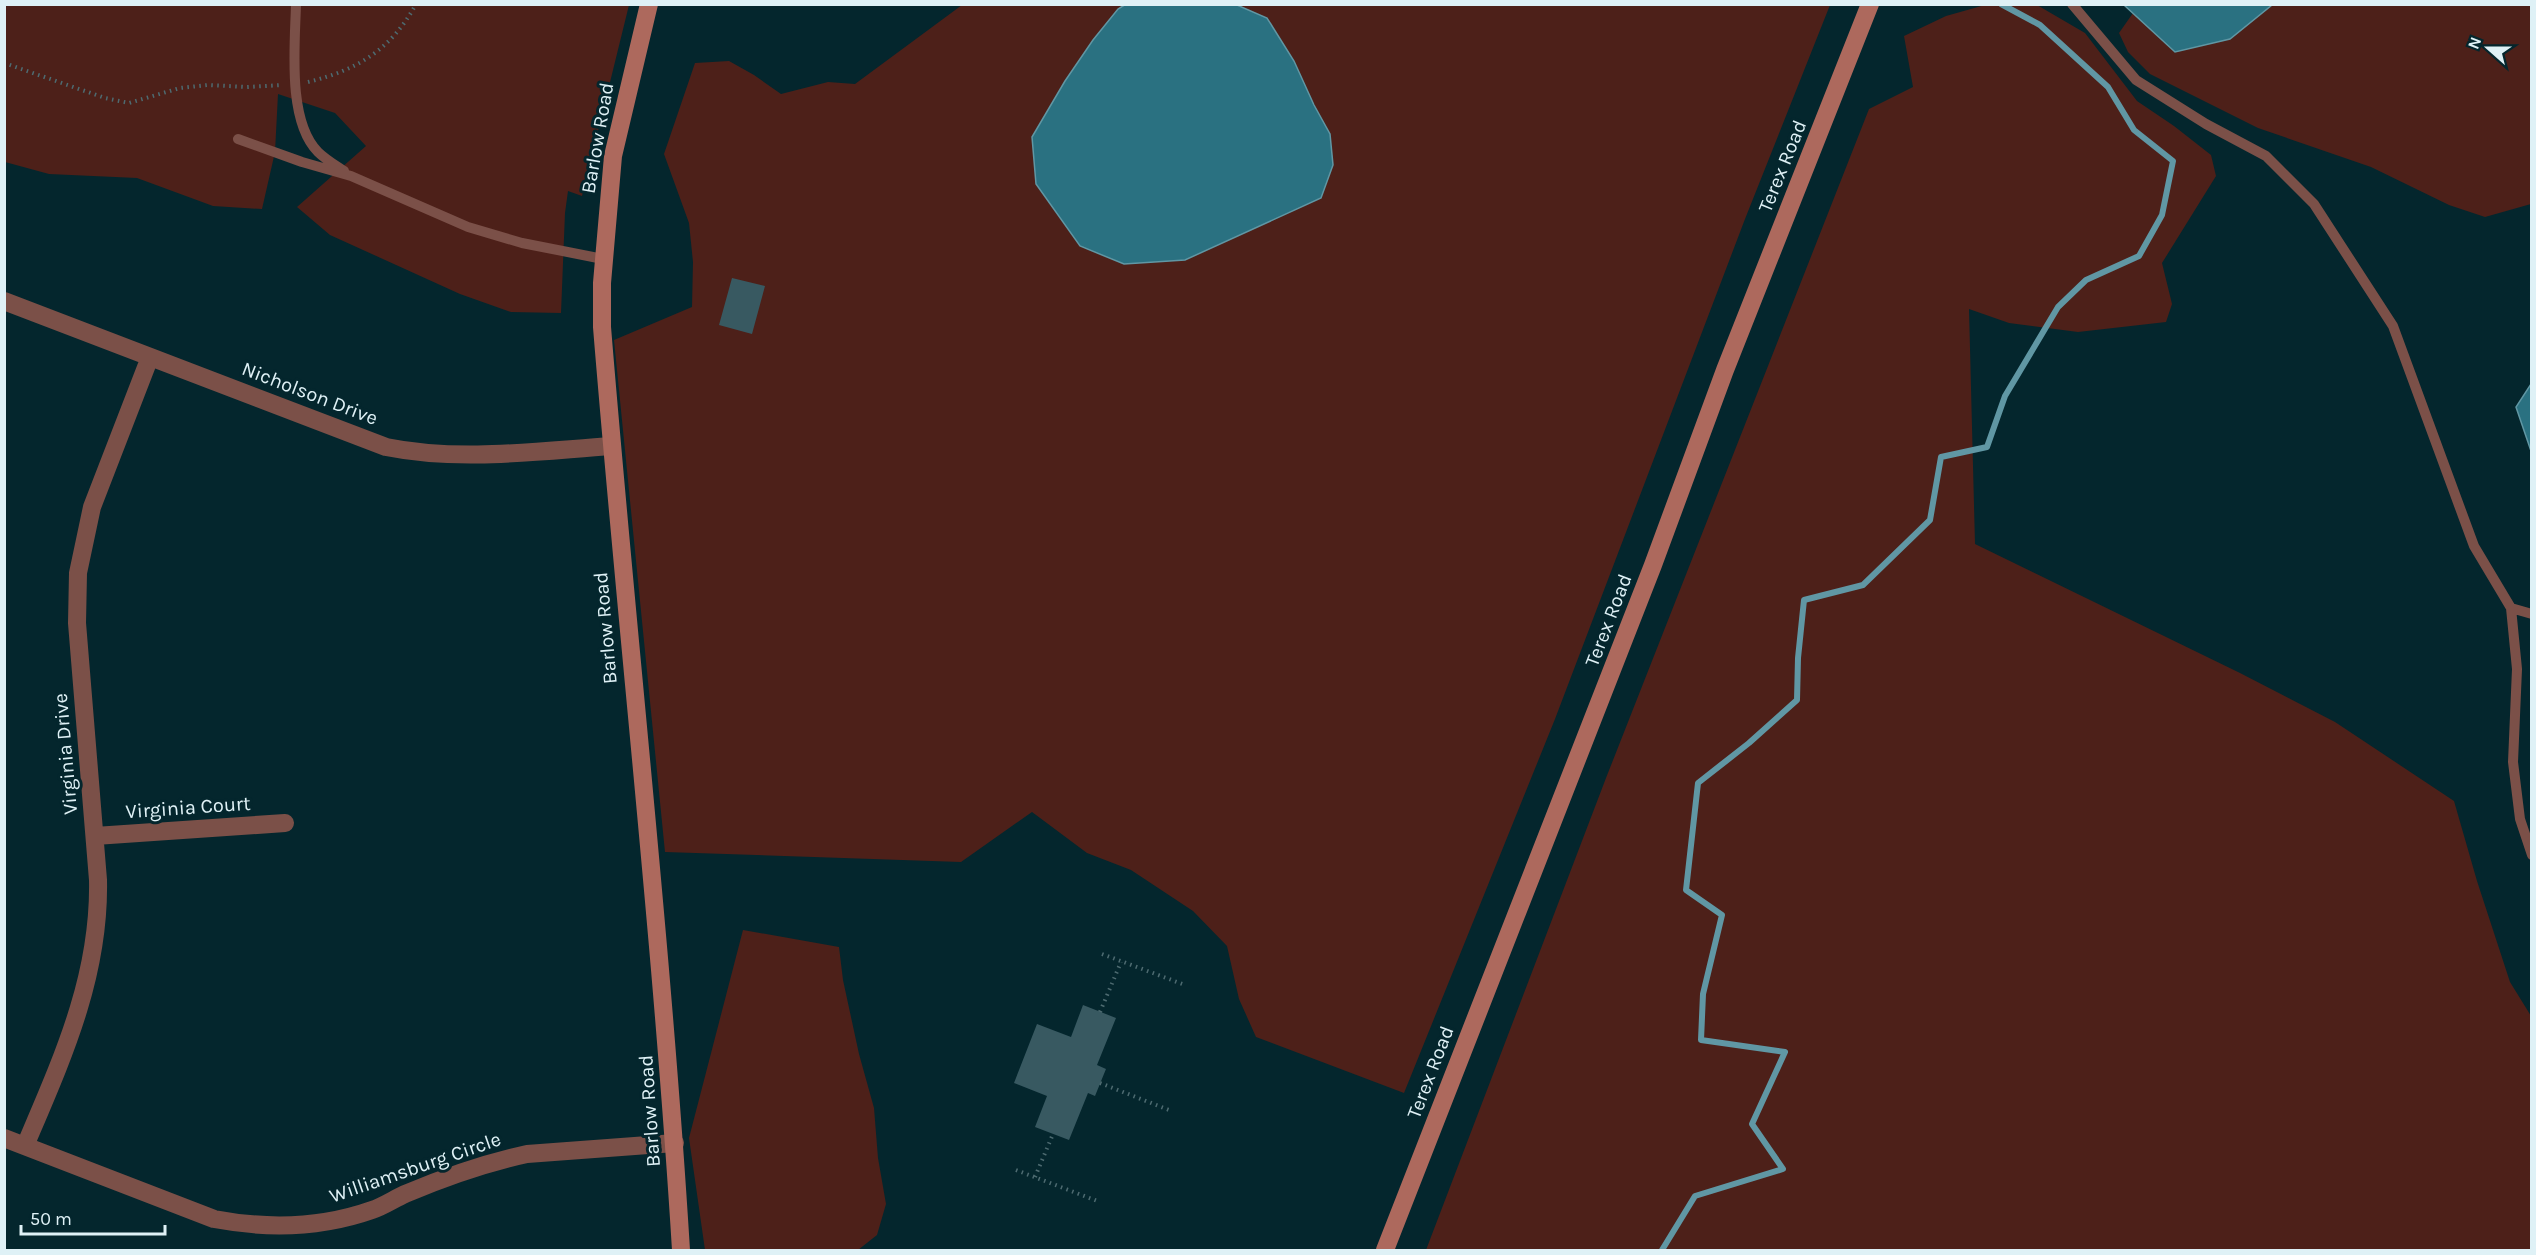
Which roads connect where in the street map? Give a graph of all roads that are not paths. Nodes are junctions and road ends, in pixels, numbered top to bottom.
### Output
1 (296, 4) edge
2 (649, 4) edge
3 (1870, 4) edge
4 (2072, 4) edge
5 (238, 139) dead end
6 (351, 176) junction
7 (603, 259) junction
8 (4, 301) edge
9 (150, 357) junction
10 (612, 446) junction
11 (2511, 608) junction
12 (2532, 614) edge
13 (285, 823) dead end
14 (95, 836) junction
15 (2532, 855) edge
16 (4, 1138) edge
17 (675, 1143) junction
18 (25, 1146) junction
19 (681, 1251) edge
20 (1384, 1251) edge

1 - 6 lane
2 - 7 main road, Barlow Road
3 - 20 main road, Terex Road
4 - 11 lane
5 - 6 lane
6 - 7 lane
7 - 10 main road, Barlow Road
8 - 9 street, Nicholson Drive
9 - 10 street, Nicholson Drive
9 - 14 street, Virginia Drive
10 - 17 main road, Barlow Road
11 - 12 lane
11 - 15 lane
13 - 14 street, Virginia Court
14 - 18 street, Virginia Drive
16 - 18 street, Williamsburg Circle
17 - 18 street, Williamsburg Circle
17 - 19 main road, Barlow Road

